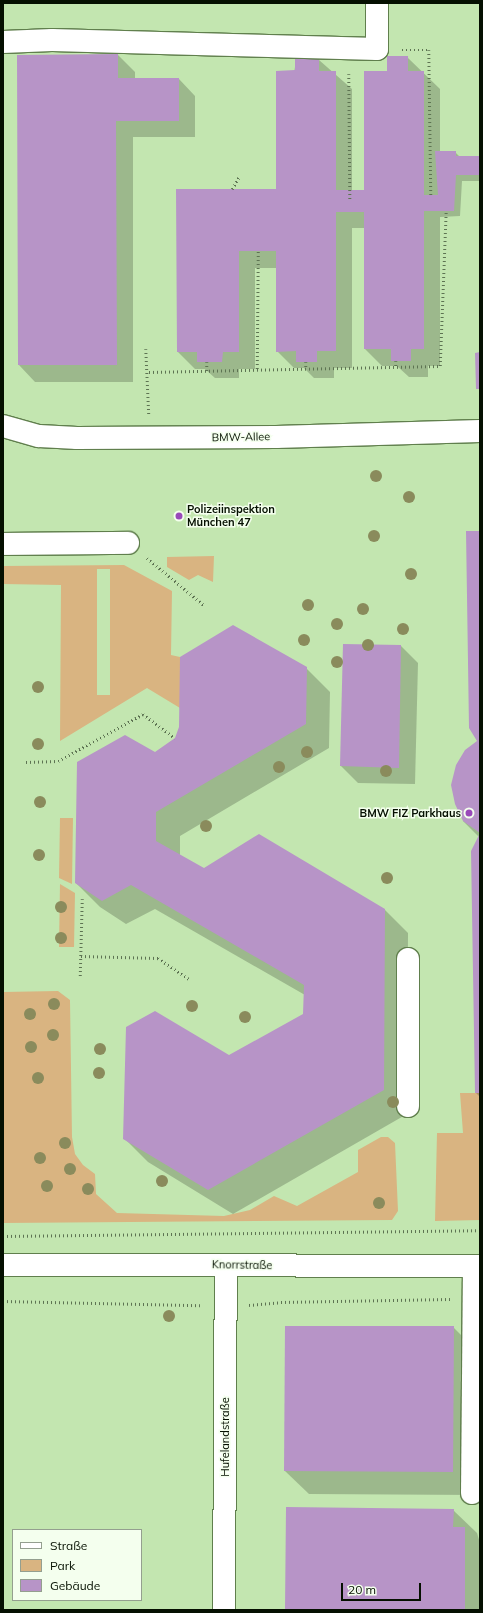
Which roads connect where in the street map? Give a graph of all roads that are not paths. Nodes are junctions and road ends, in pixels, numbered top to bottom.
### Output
1 (377, 3) edge
2 (3, 42) edge
3 (3, 426) edge
4 (480, 430) edge
5 (128, 543) road end
6 (3, 544) edge
7 (408, 959) dead end
8 (408, 1106) dead end
9 (226, 1264) junction
10 (3, 1265) edge
11 (477, 1266) edge
12 (472, 1493) dead end
13 (224, 1610) edge

1 - 2 street
3 - 4 street, BMW-Allee
5 - 6 street
7 - 8 street
9 - 10 street, Knorrstraße
9 - 11 street, Knorrstraße
9 - 13 street, Hufelandstraße
11 - 12 street

